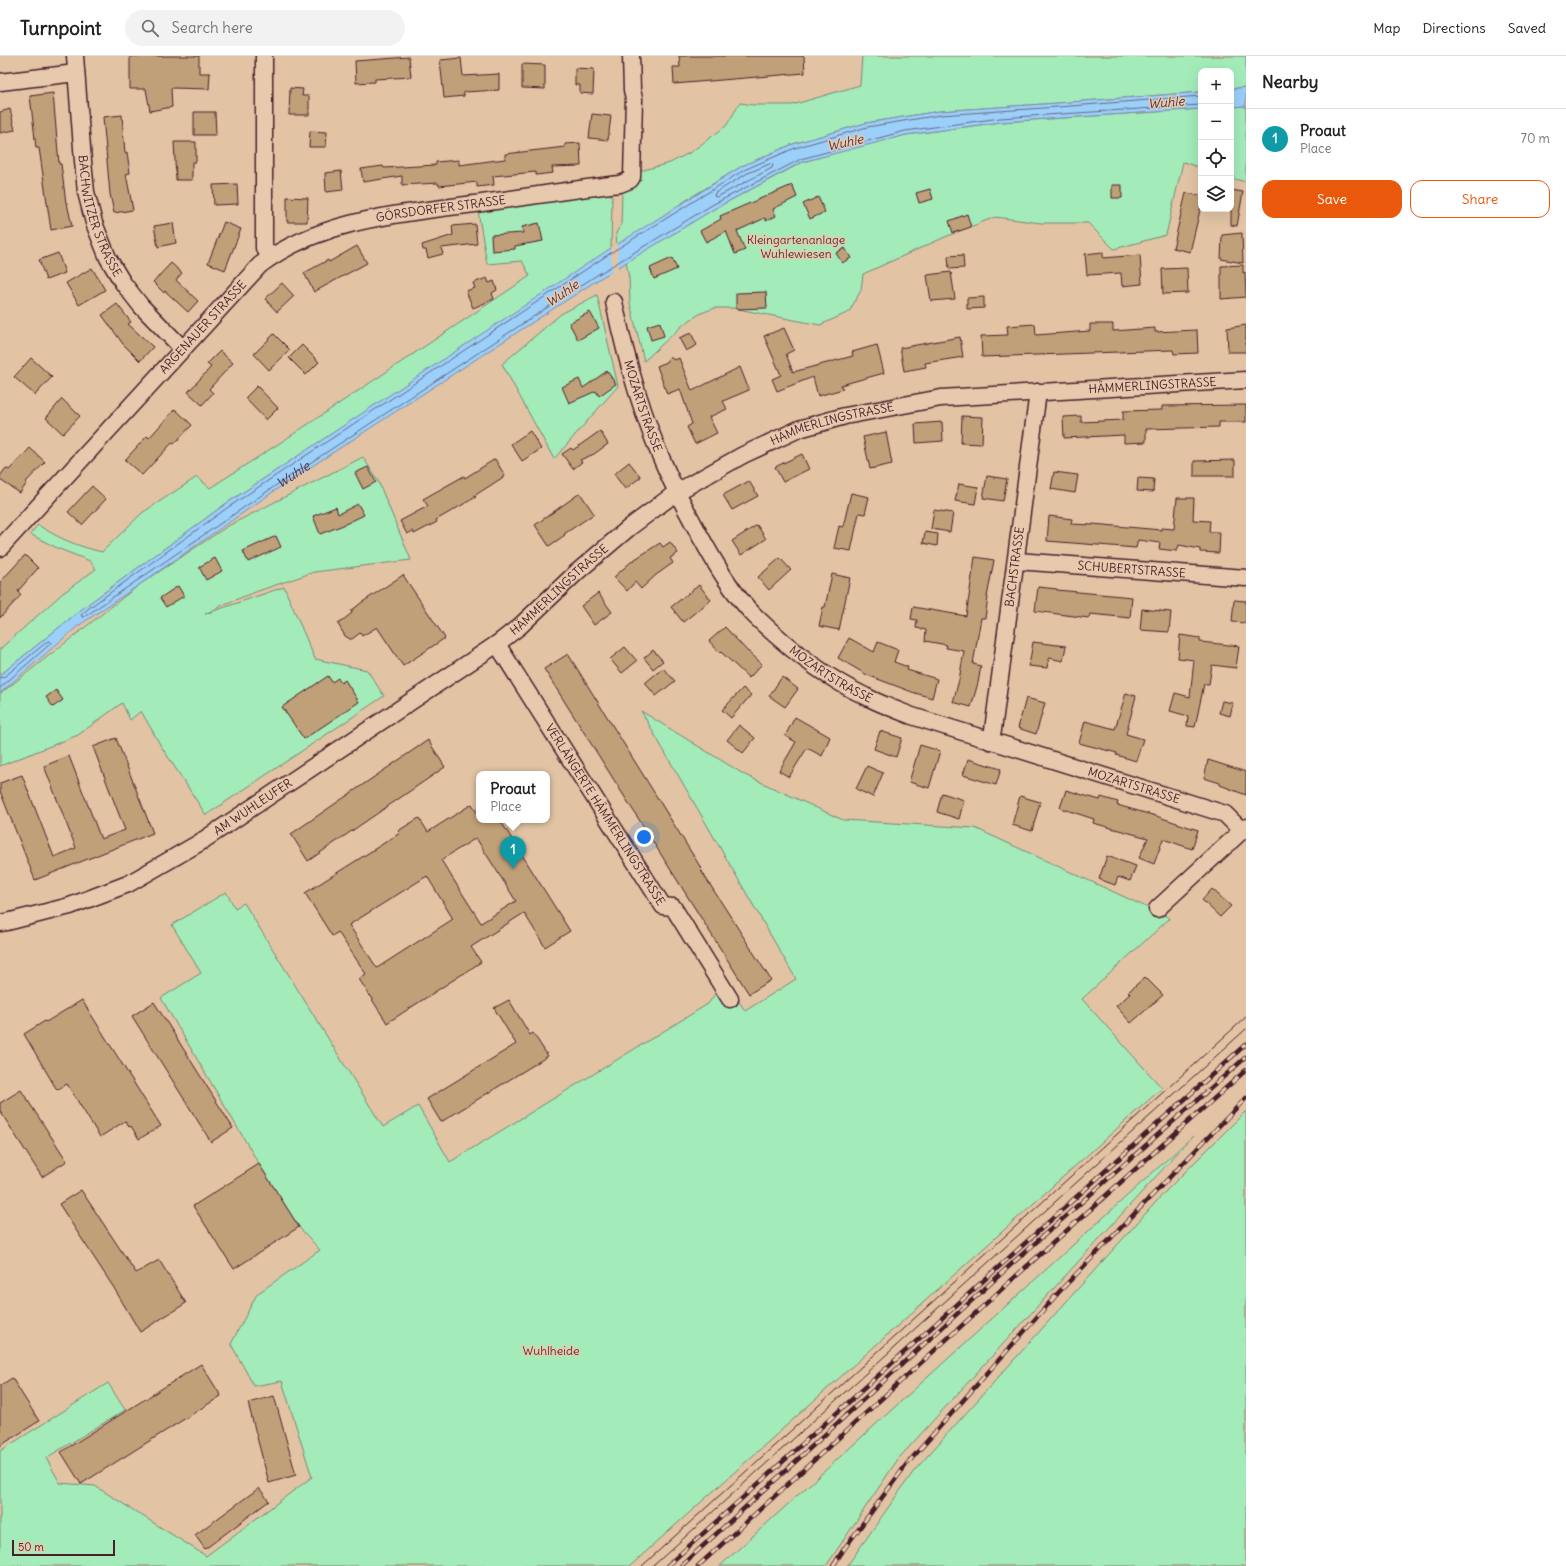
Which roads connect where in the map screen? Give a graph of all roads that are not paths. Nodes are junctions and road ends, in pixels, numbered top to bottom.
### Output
1 (75, 56) edge
2 (264, 56) edge
3 (631, 56) edge
4 (76, 73) junction
5 (0, 82) edge
6 (271, 257) junction
7 (614, 302) dead end
8 (183, 349) junction
9 (1246, 380) edge
10 (1038, 392) junction
11 (677, 492) junction
12 (0, 548) edge
13 (1017, 561) junction
14 (1246, 578) edge
15 (492, 647) junction
16 (990, 741) junction
17 (1244, 829) edge
18 (1157, 909) dead end
19 (0, 923) edge
20 (730, 999) dead end

1 - 4 street, BACHWITZER STRASSE
2 - 6 street
3 - 6 street, GÖRSDORFER STRASSE
4 - 5 street
4 - 8 street, BACHWITZER STRASSE
6 - 8 street, ARGENAUER STRASSE
7 - 11 street, MOZARTSTRASSE
8 - 12 street, ARGENAUER STRASSE
9 - 10 street, HÄMMERLINGSTRASSE
10 - 11 street, HÄMMERLINGSTRASSE
10 - 13 street, BACHSTRASSE
11 - 15 street, HÄMMERLINGSTRASSE
11 - 16 street, MOZARTSTRASSE
13 - 14 street, SCHUBERTSTRASSE
13 - 16 street, BACHSTRASSE
15 - 19 street, AM WUHLEUFER
15 - 20 street, VERLÄNGERTE HÄMMERLINGSTRASSE
16 - 17 street, MOZARTSTRASSE
17 - 18 street

